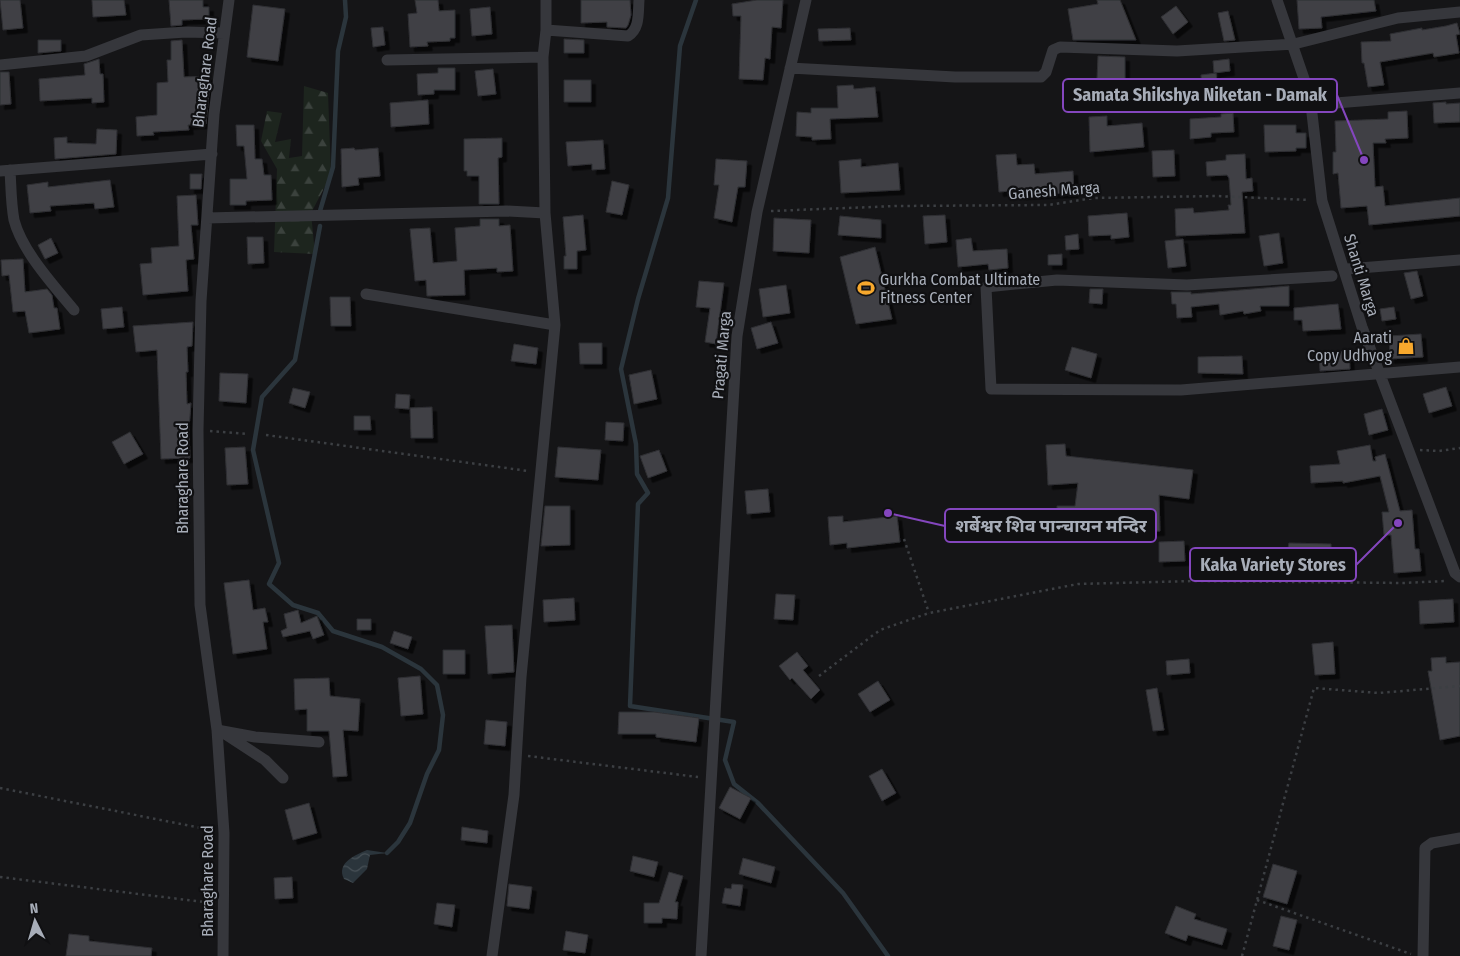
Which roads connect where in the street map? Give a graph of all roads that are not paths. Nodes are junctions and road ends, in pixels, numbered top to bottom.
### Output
1 (229, 0) edge
2 (546, 0) edge
3 (639, 0) edge
4 (806, 0) edge
5 (1277, 0) edge
6 (1460, 12) edge
7 (546, 30) junction
8 (224, 33) junction
9 (1294, 44) junction
10 (543, 58) junction
11 (387, 60) dead end
12 (0, 65) edge
13 (790, 68) junction
14 (1460, 92) edge
15 (1311, 105) junction
16 (212, 154) junction
17 (5, 171) edge
18 (545, 213) junction
19 (207, 218) junction
20 (1460, 260) edge
21 (1347, 270) dead end
22 (1332, 276) dead end
23 (366, 294) dead end
24 (74, 310) dead end
25 (555, 326) junction
26 (1460, 367) edge
27 (1381, 374) junction
28 (1455, 579) edge
29 (217, 730) junction
30 (319, 742) dead end
31 (283, 778) dead end
32 (1460, 838) edge
33 (222, 956) edge
34 (492, 956) edge
35 (701, 956) edge
36 (1424, 956) edge

1 - 8 street, Bharaghare Road
2 - 7 street
3 - 7 street
4 - 13 street, Pragati Marga
5 - 9 street, Shanti Marga
6 - 9 street
7 - 10 street
8 - 12 street
8 - 16 street, Bharaghare Road
9 - 13 street
9 - 15 street, Shanti Marga
10 - 11 street
10 - 18 street
13 - 35 street, Pragati Marga
14 - 15 street
15 - 27 street, Shanti Marga
16 - 17 street
16 - 19 street, Bharaghare Road
17 - 24 street
18 - 19 street
18 - 25 street
19 - 29 street, Bharaghare Road
20 - 21 street
22 - 27 street
23 - 25 street
25 - 34 street
26 - 27 street
27 - 28 street, Shanti Marga
29 - 30 street
29 - 31 street
29 - 33 street, Bharaghare Road
32 - 36 street

